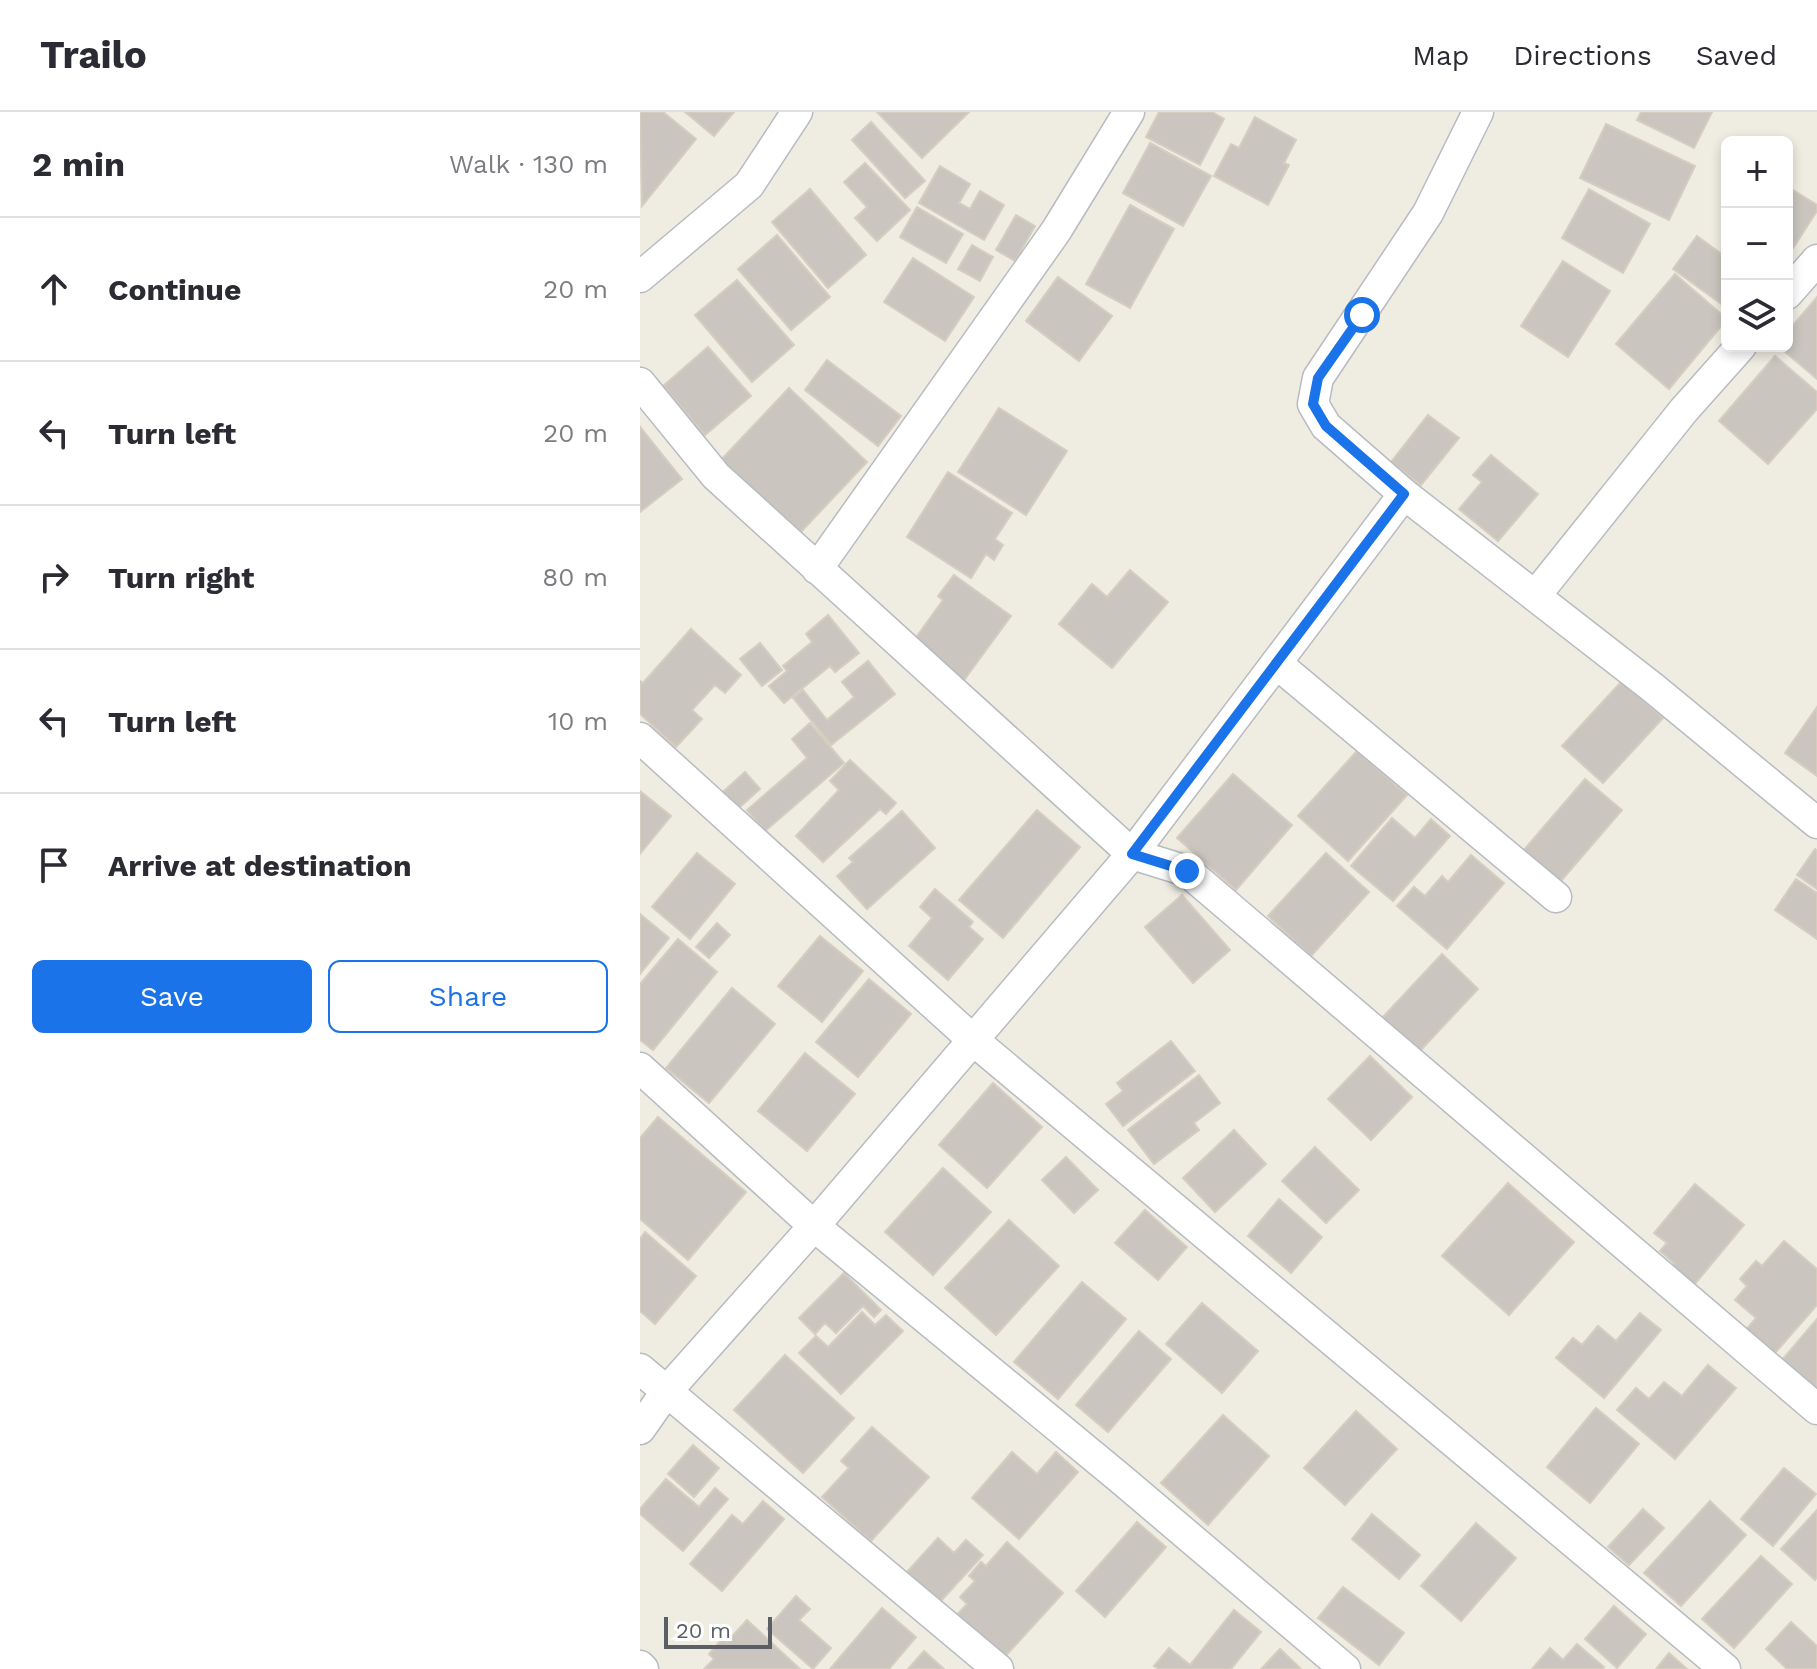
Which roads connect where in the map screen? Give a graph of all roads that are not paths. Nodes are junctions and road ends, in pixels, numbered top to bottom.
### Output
1 (797, 112) edge
2 (1129, 112) edge
3 (1478, 112) edge
4 (1817, 260) edge
5 (640, 277) edge
6 (1793, 287) edge
7 (1736, 352) edge
8 (640, 383) edge
9 (1404, 494) junction
10 (817, 569) junction
11 (1535, 596) junction
12 (1276, 663) junction
13 (640, 738) edge
14 (1817, 823) edge
15 (1132, 854) junction
16 (1556, 897) dead end
17 (973, 1040) junction
18 (640, 1068) edge
19 (814, 1226) junction
20 (640, 1369) edge
21 (666, 1392) junction
22 (1817, 1409) edge
23 (640, 1429) edge
24 (998, 1669) edge
25 (1345, 1669) edge
26 (1725, 1669) edge

1 - 5 street
2 - 10 street
3 - 9 street
4 - 6 street
7 - 11 street
8 - 10 street
9 - 11 street
9 - 12 street
10 - 15 street
11 - 14 street
12 - 15 street
12 - 16 street
13 - 17 street
15 - 17 street
15 - 22 street
17 - 19 street
17 - 26 street
18 - 19 street
19 - 21 street
19 - 25 street
20 - 21 street
21 - 23 street
21 - 24 street

